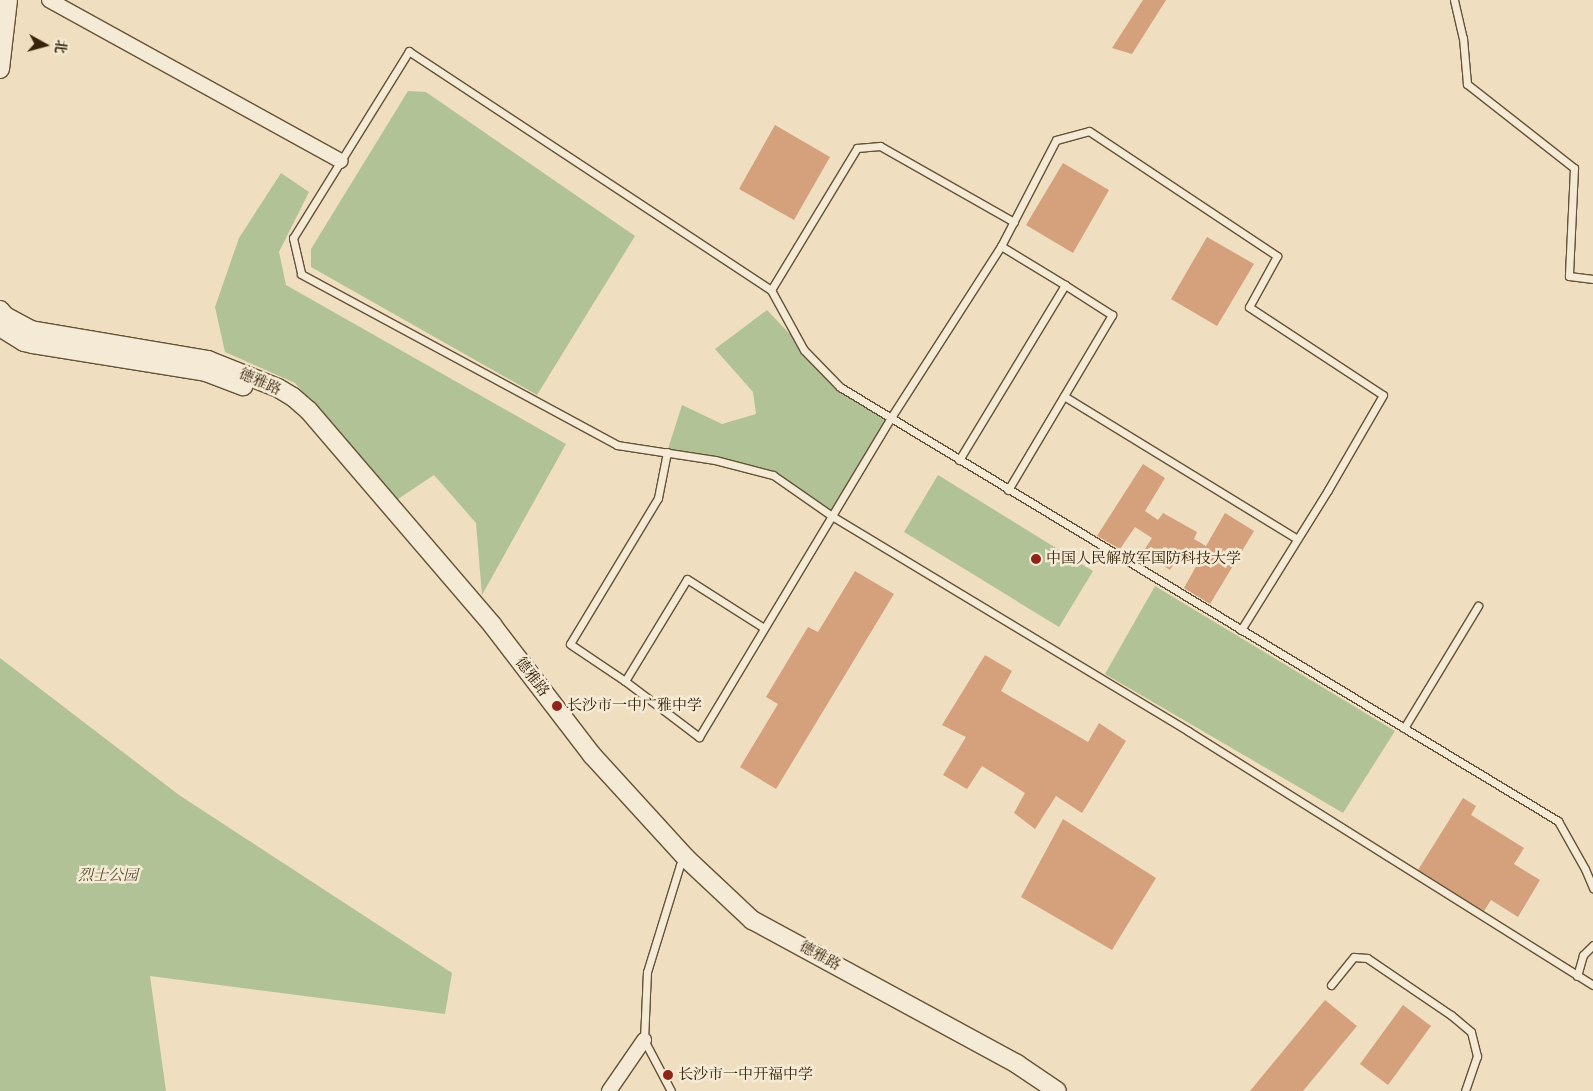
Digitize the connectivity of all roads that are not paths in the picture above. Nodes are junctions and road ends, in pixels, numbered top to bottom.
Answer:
1 (8, 0) edge
2 (49, 0) edge
3 (1454, 0) edge
4 (0, 69) edge
5 (341, 161) junction
6 (1014, 222) junction
7 (1001, 246) junction
8 (1593, 279) edge
9 (1065, 285) junction
10 (771, 290) junction
11 (0, 310) edge
12 (0, 327) edge
13 (1064, 396) junction
14 (890, 419) junction
15 (667, 452) junction
16 (959, 460) junction
17 (1008, 490) junction
18 (832, 516) junction
19 (1297, 539) junction
20 (1478, 606) dead end
21 (764, 628) junction
22 (1240, 630) junction
23 (625, 681) junction
24 (1404, 728) junction
25 (683, 862) junction
26 (1593, 888) edge
27 (1593, 945) edge
28 (1577, 976) junction
29 (1331, 985) dead end
30 (1593, 985) edge
31 (644, 1040) junction
32 (609, 1091) edge
33 (672, 1091) edge
34 (1045, 1091) edge
35 (1057, 1091) edge
36 (1466, 1091) edge

1 - 4 street
2 - 5 street
3 - 8 lane
5 - 10 lane
5 - 15 lane
6 - 7 lane
6 - 10 lane
6 - 19 lane
7 - 9 lane
7 - 14 lane
9 - 13 lane
9 - 16 lane
10 - 14 lane
11 - 25 street, 德雅路
12 - 25 street, 德雅路
13 - 17 lane
13 - 19 lane
14 - 16 lane
14 - 18 lane
15 - 18 lane
15 - 23 lane
16 - 17 lane
17 - 22 lane
18 - 21 lane
18 - 28 lane
19 - 22 lane
20 - 24 lane
21 - 23 lane
21 - 23 lane
22 - 24 lane
24 - 26 lane
25 - 31 lane
25 - 34 street, 德雅路
25 - 35 street, 德雅路
27 - 28 lane
28 - 30 lane
29 - 36 lane
31 - 32 street
31 - 33 lane

